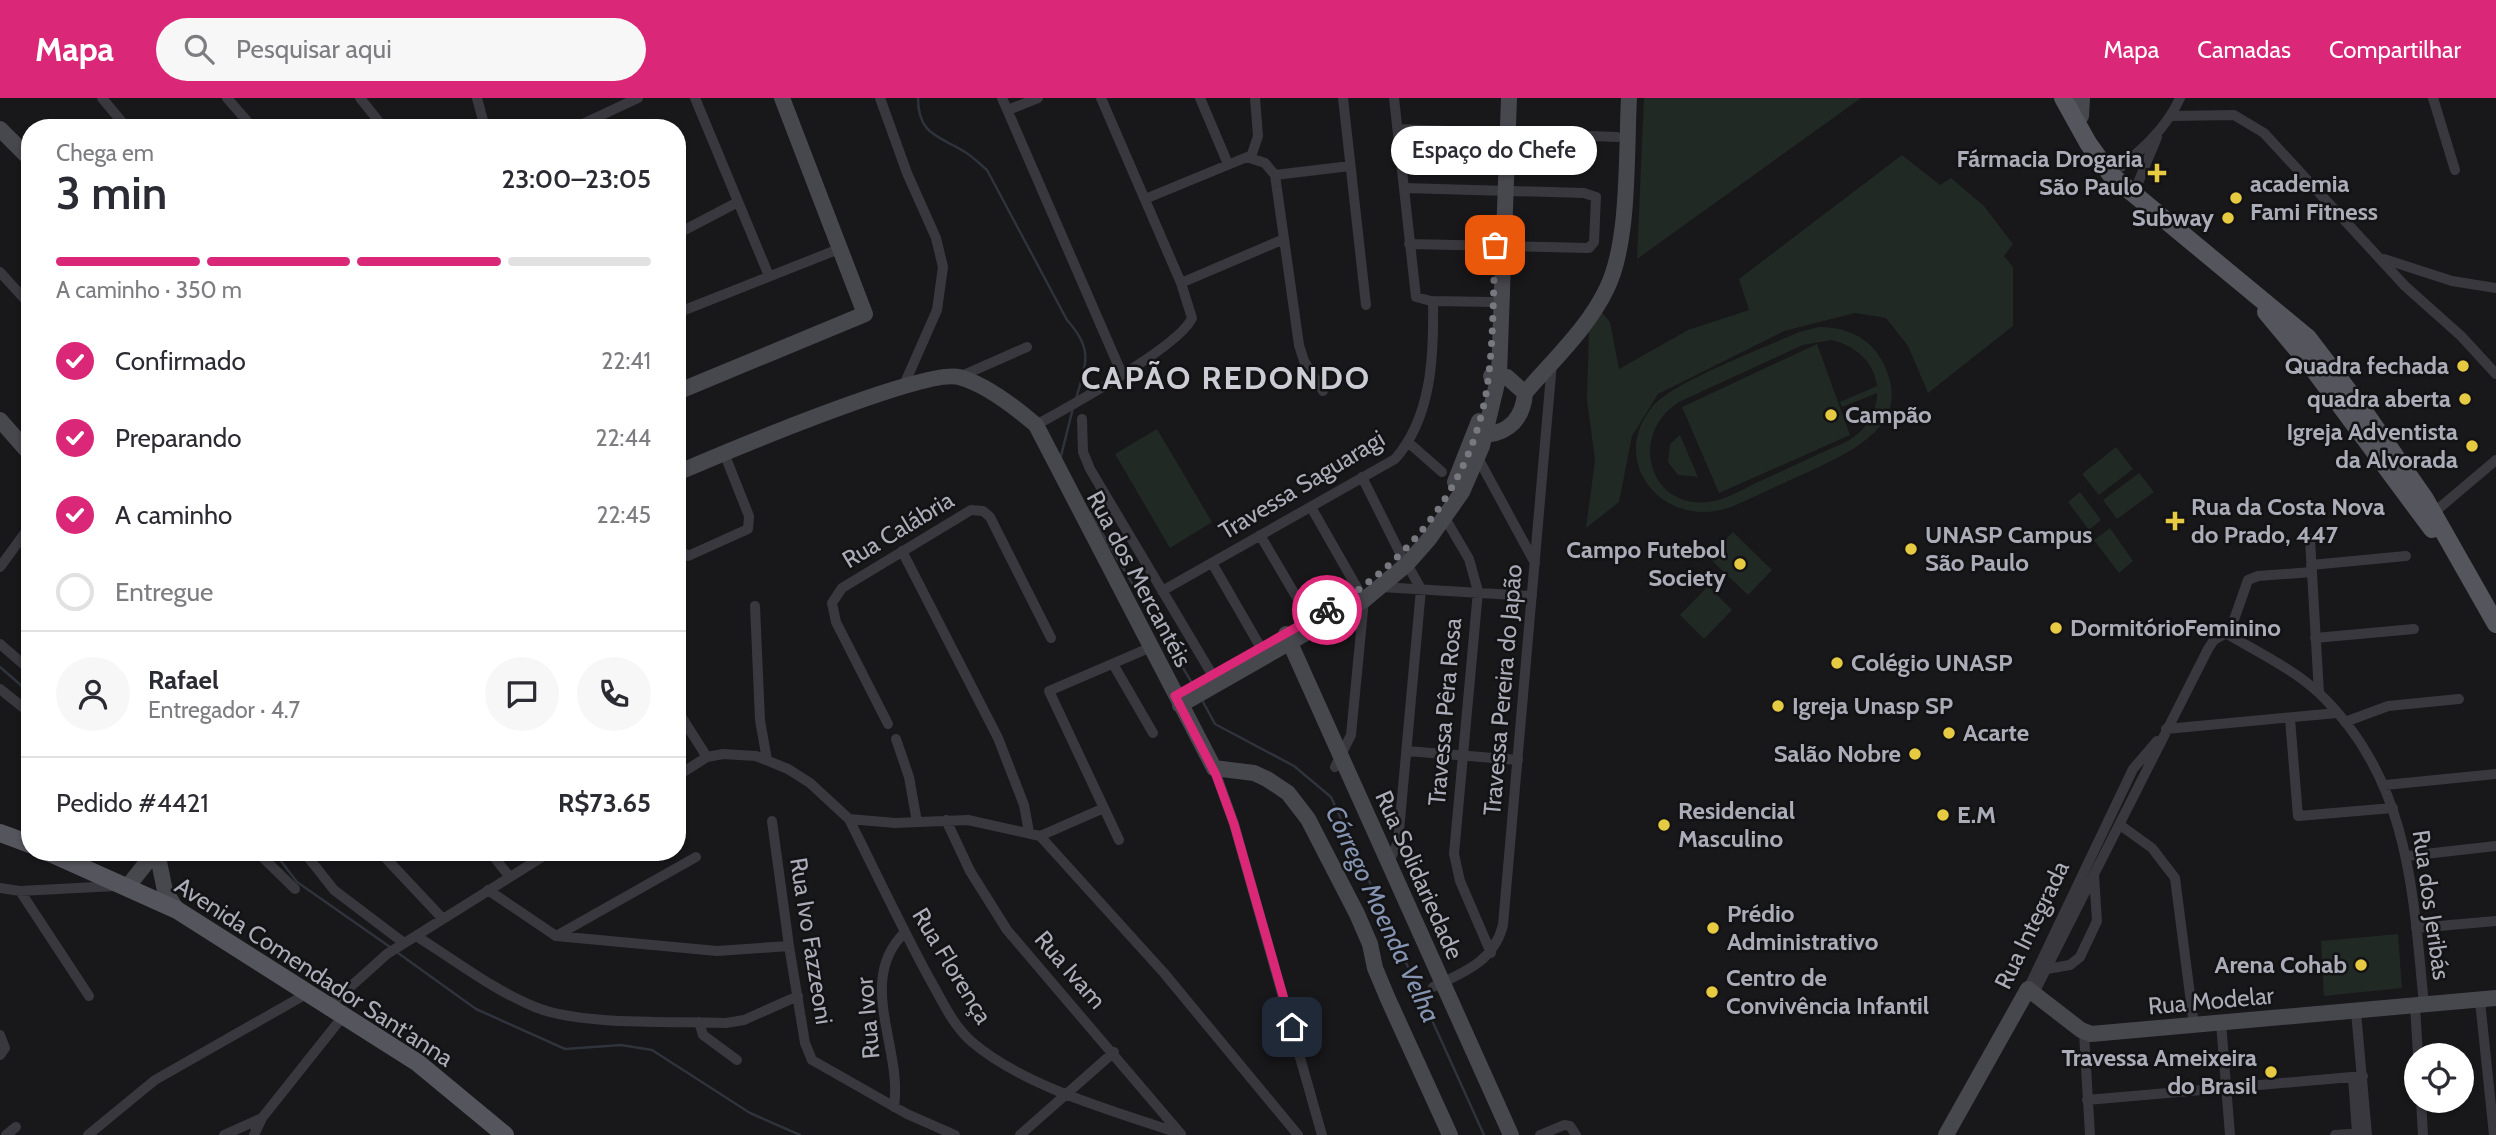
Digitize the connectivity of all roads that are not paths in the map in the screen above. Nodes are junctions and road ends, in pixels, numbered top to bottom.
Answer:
1 (102, 98) edge
2 (227, 98) edge
3 (360, 98) edge
4 (477, 98) edge
5 (609, 98) edge
6 (639, 98) edge
7 (695, 98) edge
8 (782, 98) edge
9 (880, 98) edge
10 (1002, 98) edge
11 (1038, 98) edge
12 (1101, 98) edge
13 (1200, 98) edge
14 (1255, 98) edge
15 (1343, 98) edge
16 (1395, 98) edge
17 (1499, 98) edge
18 (1509, 98) edge
19 (1629, 98) edge
20 (2063, 98) edge
21 (2082, 98) edge
22 (2180, 98) edge
23 (2432, 98) edge
24 (614, 110) junction
25 (1008, 110) junction
26 (2172, 116) junction
27 (120, 119) edge
28 (245, 119) edge
29 (377, 119) edge
30 (483, 119) edge
31 (594, 119) edge
32 (2075, 121) junction
33 (2161, 128) junction
34 (0, 129) edge
35 (1398, 129) junction
36 (1503, 132) junction
37 (1616, 137) dead end
38 (21, 150) edge
39 (1251, 157) junction
40 (1228, 164) junction
41 (1350, 166) junction
42 (2455, 170) dead end
43 (1275, 175) junction
44 (2111, 175) junction
45 (1404, 188) junction
46 (1501, 190) junction
47 (1145, 200) junction
48 (2134, 201) junction
49 (738, 202) junction
50 (686, 229) edge
51 (1284, 239) junction
52 (1409, 244) junction
53 (1500, 245) junction
54 (839, 249) junction
55 (2382, 259) junction
56 (0, 272) edge
57 (769, 276) junction
58 (1181, 283) junction
59 (2496, 288) edge
60 (21, 295) edge
61 (1433, 301) junction
62 (1493, 302) junction
63 (1366, 305) dead end
64 (686, 309) edge
65 (1027, 347) dead end
66 (1552, 360) junction
67 (1122, 374) junction
68 (2496, 374) edge
69 (1494, 376) junction
70 (959, 377) junction
71 (902, 387) junction
72 (686, 388) edge
73 (1323, 391) dead end
74 (1525, 393) junction
75 (1082, 419) dead end
76 (1043, 422) junction
77 (3, 430) edge
78 (1486, 435) junction
79 (1409, 443) junction
80 (21, 446) edge
81 (724, 453) junction
82 (1478, 458) junction
83 (2496, 460) edge
84 (686, 468) edge
85 (1441, 472) dead end
86 (1362, 477) junction
87 (1311, 507) junction
88 (2429, 517) junction
89 (1445, 518) junction
90 (1261, 535) junction
91 (21, 538) edge
92 (2310, 539) dead end
93 (902, 551) junction
94 (686, 555) edge
95 (2406, 556) dead end
96 (1404, 559) junction
97 (1212, 563) junction
98 (1535, 564) junction
99 (0, 567) edge
100 (2311, 568) junction
101 (1381, 587) junction
102 (1421, 589) junction
103 (1162, 591) junction
104 (1478, 592) junction
105 (1361, 596) junction
106 (1532, 596) junction
107 (755, 606) dead end
108 (1310, 620) junction
109 (2496, 624) edge
110 (2414, 629) dead end
111 (2227, 634) junction
112 (1051, 638) dead end
113 (2315, 638) junction
114 (1284, 641) junction
115 (0, 644) edge
116 (1149, 648) junction
117 (1261, 648) junction
118 (21, 662) edge
119 (1113, 664) junction
120 (1213, 679) junction
121 (0, 690) edge
122 (2319, 693) junction
123 (1181, 699) junction
124 (2459, 699) dead end
125 (21, 706) edge
126 (2337, 713) junction
127 (2290, 719) junction
128 (2345, 723) junction
129 (686, 724) edge
130 (888, 724) dead end
131 (1153, 733) dead end
132 (2164, 733) junction
133 (896, 739) dead end
134 (1407, 751) junction
135 (1462, 756) junction
136 (707, 757) junction
137 (766, 760) junction
138 (1518, 760) junction
139 (1338, 762) junction
140 (1214, 768) junction
141 (686, 770) edge
142 (2496, 774) edge
143 (2385, 785) junction
144 (2393, 807) junction
145 (1104, 808) junction
146 (849, 819) junction
147 (946, 820) junction
148 (772, 821) dead end
149 (917, 822) junction
150 (2120, 825) junction
151 (4, 831) edge
152 (1029, 832) junction
153 (1040, 836) junction
154 (21, 840) edge
155 (1119, 840) dead end
156 (2496, 846) edge
157 (2407, 856) junction
158 (696, 857) dead end
159 (68, 861) edge
160 (149, 861) edge
161 (158, 861) edge
162 (266, 861) edge
163 (311, 861) edge
164 (388, 861) edge
165 (497, 861) edge
166 (535, 861) edge
167 (1389, 862) junction
168 (2094, 875) junction
169 (509, 876) junction
170 (128, 886) junction
171 (0, 888) edge
172 (295, 889) dead end
173 (488, 890) junction
174 (20, 891) junction
175 (177, 910) junction
176 (443, 919) junction
177 (2496, 921) edge
178 (2416, 929) junction
179 (905, 932) junction
180 (416, 936) junction
181 (556, 936) junction
182 (403, 943) junction
183 (789, 947) junction
184 (1491, 953) junction
185 (2046, 969) junction
186 (1438, 985) junction
187 (2031, 991) junction
188 (308, 993) junction
189 (89, 996) dead end
190 (797, 996) junction
191 (2488, 999) edge
192 (2419, 1005) junction
193 (336, 1010) junction
194 (2356, 1012) junction
195 (699, 1022) junction
196 (2221, 1023) junction
197 (2194, 1026) junction
198 (2084, 1033) junction
199 (0, 1035) edge
200 (2418, 1043) edge
201 (1114, 1052) junction
202 (0, 1055) edge
203 (737, 1060) dead end
204 (2358, 1077) junction
205 (2226, 1090) junction
206 (1067, 1094) junction
207 (2087, 1100) junction
208 (894, 1107) junction
209 (2422, 1113) edge
210 (262, 1118) junction
211 (16, 1127) dead end
212 (2363, 1134) edge
213 (6, 1135) edge
214 (88, 1135) edge
215 (224, 1135) edge
216 (254, 1135) edge
217 (505, 1135) edge
218 (956, 1135) edge
219 (1020, 1135) edge
220 (1181, 1135) edge
221 (1298, 1135) edge
222 (1322, 1135) edge
223 (1450, 1135) edge
224 (1500, 1135) edge
225 (1511, 1135) edge
226 (1540, 1135) edge
227 (1576, 1135) edge
228 (1946, 1135) edge
229 (1957, 1135) edge
230 (2090, 1135) edge
231 (2230, 1135) edge
232 (2335, 1135) edge
233 (2423, 1135) edge
234 (2494, 1135) edge

1 - 27 street
2 - 28 street
3 - 29 street
4 - 30 street
5 - 24 street
6 - 24 street
7 - 49 street
8 - 54 street
9 - 71 street
10 - 25 street
11 - 25 street
12 - 47 street
13 - 40 street
14 - 39 street
15 - 41 street
16 - 35 street
17 - 36 street
18 - 36 street
19 - 66 street
20 - 32 main road
21 - 32 street
22 - 26 street
23 - 42 street
24 - 31 street
25 - 67 street
26 - 33 street
26 - 55 street
32 - 44 main road
33 - 44 street
33 - 48 street
34 - 38 street
35 - 36 street
35 - 45 street
36 - 37 street
36 - 46 street
39 - 40 street
39 - 43 street
40 - 47 street
41 - 43 street
41 - 63 street
43 - 51 street
44 - 48 main road
45 - 46 street
45 - 52 street
46 - 53 street
46 - 53 street
47 - 58 street
48 - 88 main road
49 - 50 street
49 - 57 street
51 - 58 street
51 - 73 street
52 - 53 street
52 - 61 street
53 - 62 street
53 - 69 street
54 - 57 street
54 - 72 street
55 - 59 street
55 - 68 street
56 - 60 street
57 - 64 street
58 - 67 street
61 - 62 street
61 - 79 street, Travessa Saguaragi
62 - 69 street
65 - 70 street
66 - 74 street
66 - 98 street, Travessa Pereira do Japão
67 - 76 street
69 - 74 street
69 - 78 street
69 - 96 street
70 - 71 street
70 - 76 street, Rua dos Mercantéis
71 - 81 street
74 - 78 street
75 - 103 street
76 - 116 street, Rua dos Mercantéis
77 - 80 street
78 - 82 street
79 - 85 street
79 - 86 street, Travessa Saguaragi
81 - 84 street
81 - 94 street
82 - 89 street
82 - 98 street
83 - 88 street
86 - 87 street, Travessa Saguaragi
86 - 96 street
87 - 90 street, Travessa Saguaragi
87 - 105 street
88 - 109 main road
89 - 96 street
89 - 104 street, Travessa Pêra Rosa
90 - 97 street, Travessa Saguaragi
90 - 108 street
91 - 99 street
92 - 100 street
93 - 112 street, Rua Calábria
93 - 130 street, Rua Calábria
93 - 152 street
95 - 100 street
96 - 101 street
96 - 102 street
96 - 105 street
97 - 103 street, Travessa Saguaragi
97 - 117 street
98 - 106 street, Travessa Pereira do Japão
100 - 111 street, Rua Integrada
100 - 113 street
101 - 102 street
101 - 105 street
102 - 104 street
102 - 134 street
103 - 120 street
104 - 106 street
104 - 135 street, Travessa Pêra Rosa
105 - 108 street
105 - 114 street
105 - 139 street
106 - 138 street, Travessa Pereira do Japão
107 - 137 street
108 - 114 street
110 - 113 street
111 - 122 street, Rua dos Jeribás
111 - 132 street, Rua Integrada
113 - 122 street
114 - 117 street
114 - 120 street
114 - 139 street, Rua Solidariedade
115 - 118 street
116 - 119 street
116 - 123 street, Rua dos Mercantéis
117 - 120 street
119 - 131 street
119 - 145 street
120 - 123 street
121 - 125 street
122 - 126 street, Rua dos Jeribás
123 - 140 street, Rua dos Mercantéis
124 - 128 street
126 - 127 street
126 - 128 street, Rua dos Jeribás
127 - 132 street
127 - 144 street
128 - 143 street, Rua dos Jeribás
129 - 136 street
132 - 150 street, Rua Integrada
132 - 187 street, Rua Integrada
133 - 149 street
134 - 135 street
134 - 167 street
135 - 138 street
135 - 184 street, Travessa Pêra Rosa
136 - 137 street
136 - 141 street
137 - 146 street
138 - 184 street, Travessa Pereira do Japão
139 - 167 street, Rua Solidariedade
139 - 186 street, Rua Solidariedade
140 - 222 street, Rua dos Mercantéis
140 - 223 street
142 - 143 street
143 - 144 street, Rua dos Jeribás
144 - 157 street, Rua dos Jeribás
145 - 153 street
145 - 155 street
146 - 149 street
146 - 179 street, Rua Florença
147 - 149 street
147 - 152 street
147 - 201 street, Rua Ivam
148 - 183 street, Rua Ivo Fazzeoni
150 - 168 street, Rua Integrada
150 - 197 street
151 - 154 main road
152 - 153 street
153 - 221 street
156 - 157 street
157 - 178 street, Rua dos Jeribás
158 - 181 street
159 - 170 main road, Avenida Comendador Sant'anna
160 - 170 street
161 - 175 street
162 - 172 street
163 - 182 street
164 - 176 street
165 - 169 street
166 - 169 street
167 - 186 street, Rua Solidariedade
168 - 185 street, Rua Integrada
168 - 185 street
169 - 173 street
170 - 174 street
170 - 175 main road, Avenida Comendador Sant'anna
171 - 174 street
173 - 176 street
173 - 181 street
174 - 189 street
175 - 188 main road, Avenida Comendador Sant'anna
176 - 180 street
177 - 178 street
178 - 192 street, Rua dos Jeribás
179 - 206 street, Rua Florença
179 - 208 street, Rua Ivor
180 - 182 street
180 - 195 street
181 - 183 street
182 - 193 street
183 - 190 street, Rua Ivo Fazzeoni
184 - 186 street
185 - 187 street, Rua Integrada
186 - 224 street, Rua Solidariedade
186 - 225 street, Rua Solidariedade
187 - 198 street
187 - 228 street, Rua Integrada
187 - 229 street, Rua Integrada
188 - 193 main road, Avenida Comendador Sant'anna
188 - 214 street
190 - 195 street
190 - 208 street, Rua Ivo Fazzeoni
191 - 192 street, Rua Modelar
191 - 234 street
192 - 194 street, Rua Modelar
192 - 200 street, Rua dos Jeribás
193 - 210 street
193 - 217 main road, Avenida Comendador Sant'anna
194 - 196 street, Rua Modelar
194 - 204 street
195 - 203 street
196 - 197 street, Rua Modelar
196 - 205 street
197 - 198 street, Rua Modelar
198 - 207 street
199 - 202 street
201 - 206 street
201 - 220 street, Rua Ivam
204 - 205 street
204 - 212 street
205 - 207 street
205 - 231 street
206 - 219 street
206 - 220 street, Rua Florença
207 - 230 street
208 - 218 street
209 - 233 street
210 - 215 street
210 - 216 street
211 - 213 street
212 - 232 street
226 - 227 street

